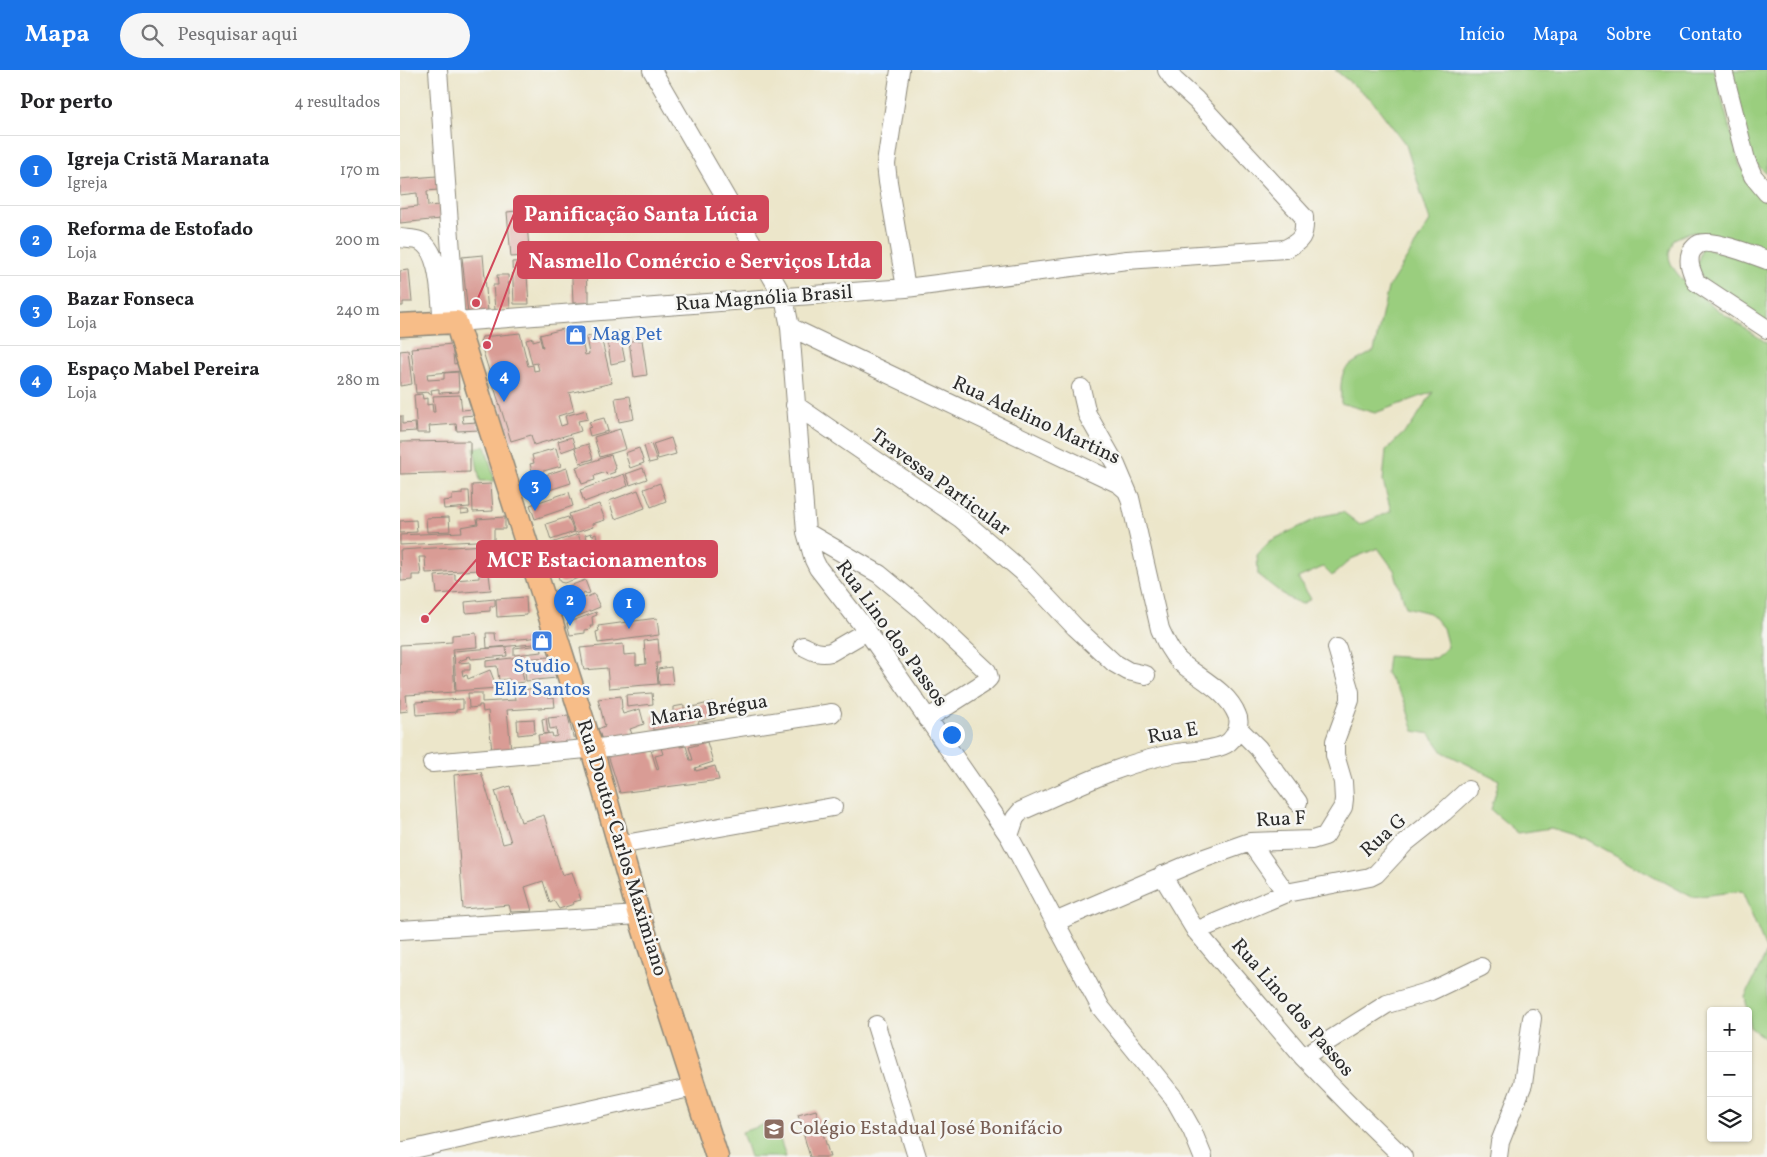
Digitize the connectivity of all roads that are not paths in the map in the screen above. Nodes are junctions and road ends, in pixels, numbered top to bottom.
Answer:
1 (438, 70) edge
2 (652, 70) edge
3 (900, 70) edge
4 (1167, 70) edge
5 (1723, 70) edge
6 (1767, 193) edge
7 (400, 238) edge
8 (1767, 260) edge
9 (906, 288) junction
10 (784, 298) junction
11 (449, 322) junction
12 (400, 325) edge
13 (790, 327) junction
14 (1767, 329) edge
15 (1081, 388) dead end
16 (795, 405) junction
17 (1126, 490) junction
18 (806, 532) junction
19 (867, 632) junction
20 (803, 646) dead end
21 (1337, 648) dead end
22 (1146, 674) dead end
23 (832, 714) dead end
24 (927, 719) junction
25 (1238, 728) junction
26 (592, 749) junction
27 (432, 763) dead end
28 (1468, 790) dead end
29 (1298, 802) dead end
30 (833, 807) dead end
31 (989, 808) junction
32 (1021, 812) junction
33 (1009, 836) junction
34 (1250, 842) junction
35 (619, 845) junction
36 (1162, 875) junction
37 (1286, 893) junction
38 (639, 915) junction
39 (1055, 922) junction
40 (400, 930) edge
41 (1196, 931) junction
42 (1481, 967) dead end
43 (1532, 1018) dead end
44 (876, 1025) dead end
45 (1303, 1057) junction
46 (694, 1087) junction
47 (400, 1152) edge
48 (717, 1157) edge
49 (917, 1157) edge
50 (1203, 1157) edge
51 (1403, 1157) edge
52 (1498, 1157) edge

1 - 11 street, Rua Doutor Carlos Maximiano
2 - 10 street, Rua Lino dos Passos
3 - 9 street
4 - 9 street, Rua Magnólia Brasil
5 - 6 street
7 - 11 street
8 - 14 street
9 - 10 street, Rua Magnólia Brasil
10 - 11 street, Rua Magnólia Brasil
10 - 13 street, Rua Lino dos Passos
11 - 12 main road, Rua Magnólia Brasil
11 - 26 main road, Rua Doutor Carlos Maximiano
13 - 16 street, Rua Lino dos Passos
13 - 17 street, Rua Adelino Martins
15 - 17 street
16 - 18 street, Rua Lino dos Passos
16 - 22 street, Travessa Particular
17 - 25 street, Rua Adelino Martins
18 - 19 street, Rua Lino dos Passos
18 - 24 street
19 - 20 street
19 - 24 street, Rua Lino dos Passos
21 - 34 street, Rua F
23 - 26 street, Maria Brégua
24 - 31 street, Rua Lino dos Passos
25 - 29 street
25 - 32 street, Rua E
26 - 27 street, Maria Brégua
26 - 35 main road, Rua Doutor Carlos Maximiano
28 - 37 street, Rua G
30 - 35 street
31 - 32 street
31 - 33 street, Rua Lino dos Passos
32 - 33 street
33 - 39 street, Rua Lino dos Passos
34 - 36 street, Rua F
34 - 37 street
35 - 38 main road, Rua Doutor Carlos Maximiano
36 - 39 street, Rua F
36 - 41 street, Rua Lino dos Passos
37 - 41 street, Rua G
38 - 40 street
38 - 46 main road, Rua Doutor Carlos Maximiano
39 - 50 street, Rua Lino dos Passos
41 - 45 street, Rua Lino dos Passos
42 - 45 street
43 - 52 street
44 - 49 street
45 - 51 street, Rua Lino dos Passos
46 - 47 street
46 - 48 main road, Rua Doutor Carlos Maximiano

